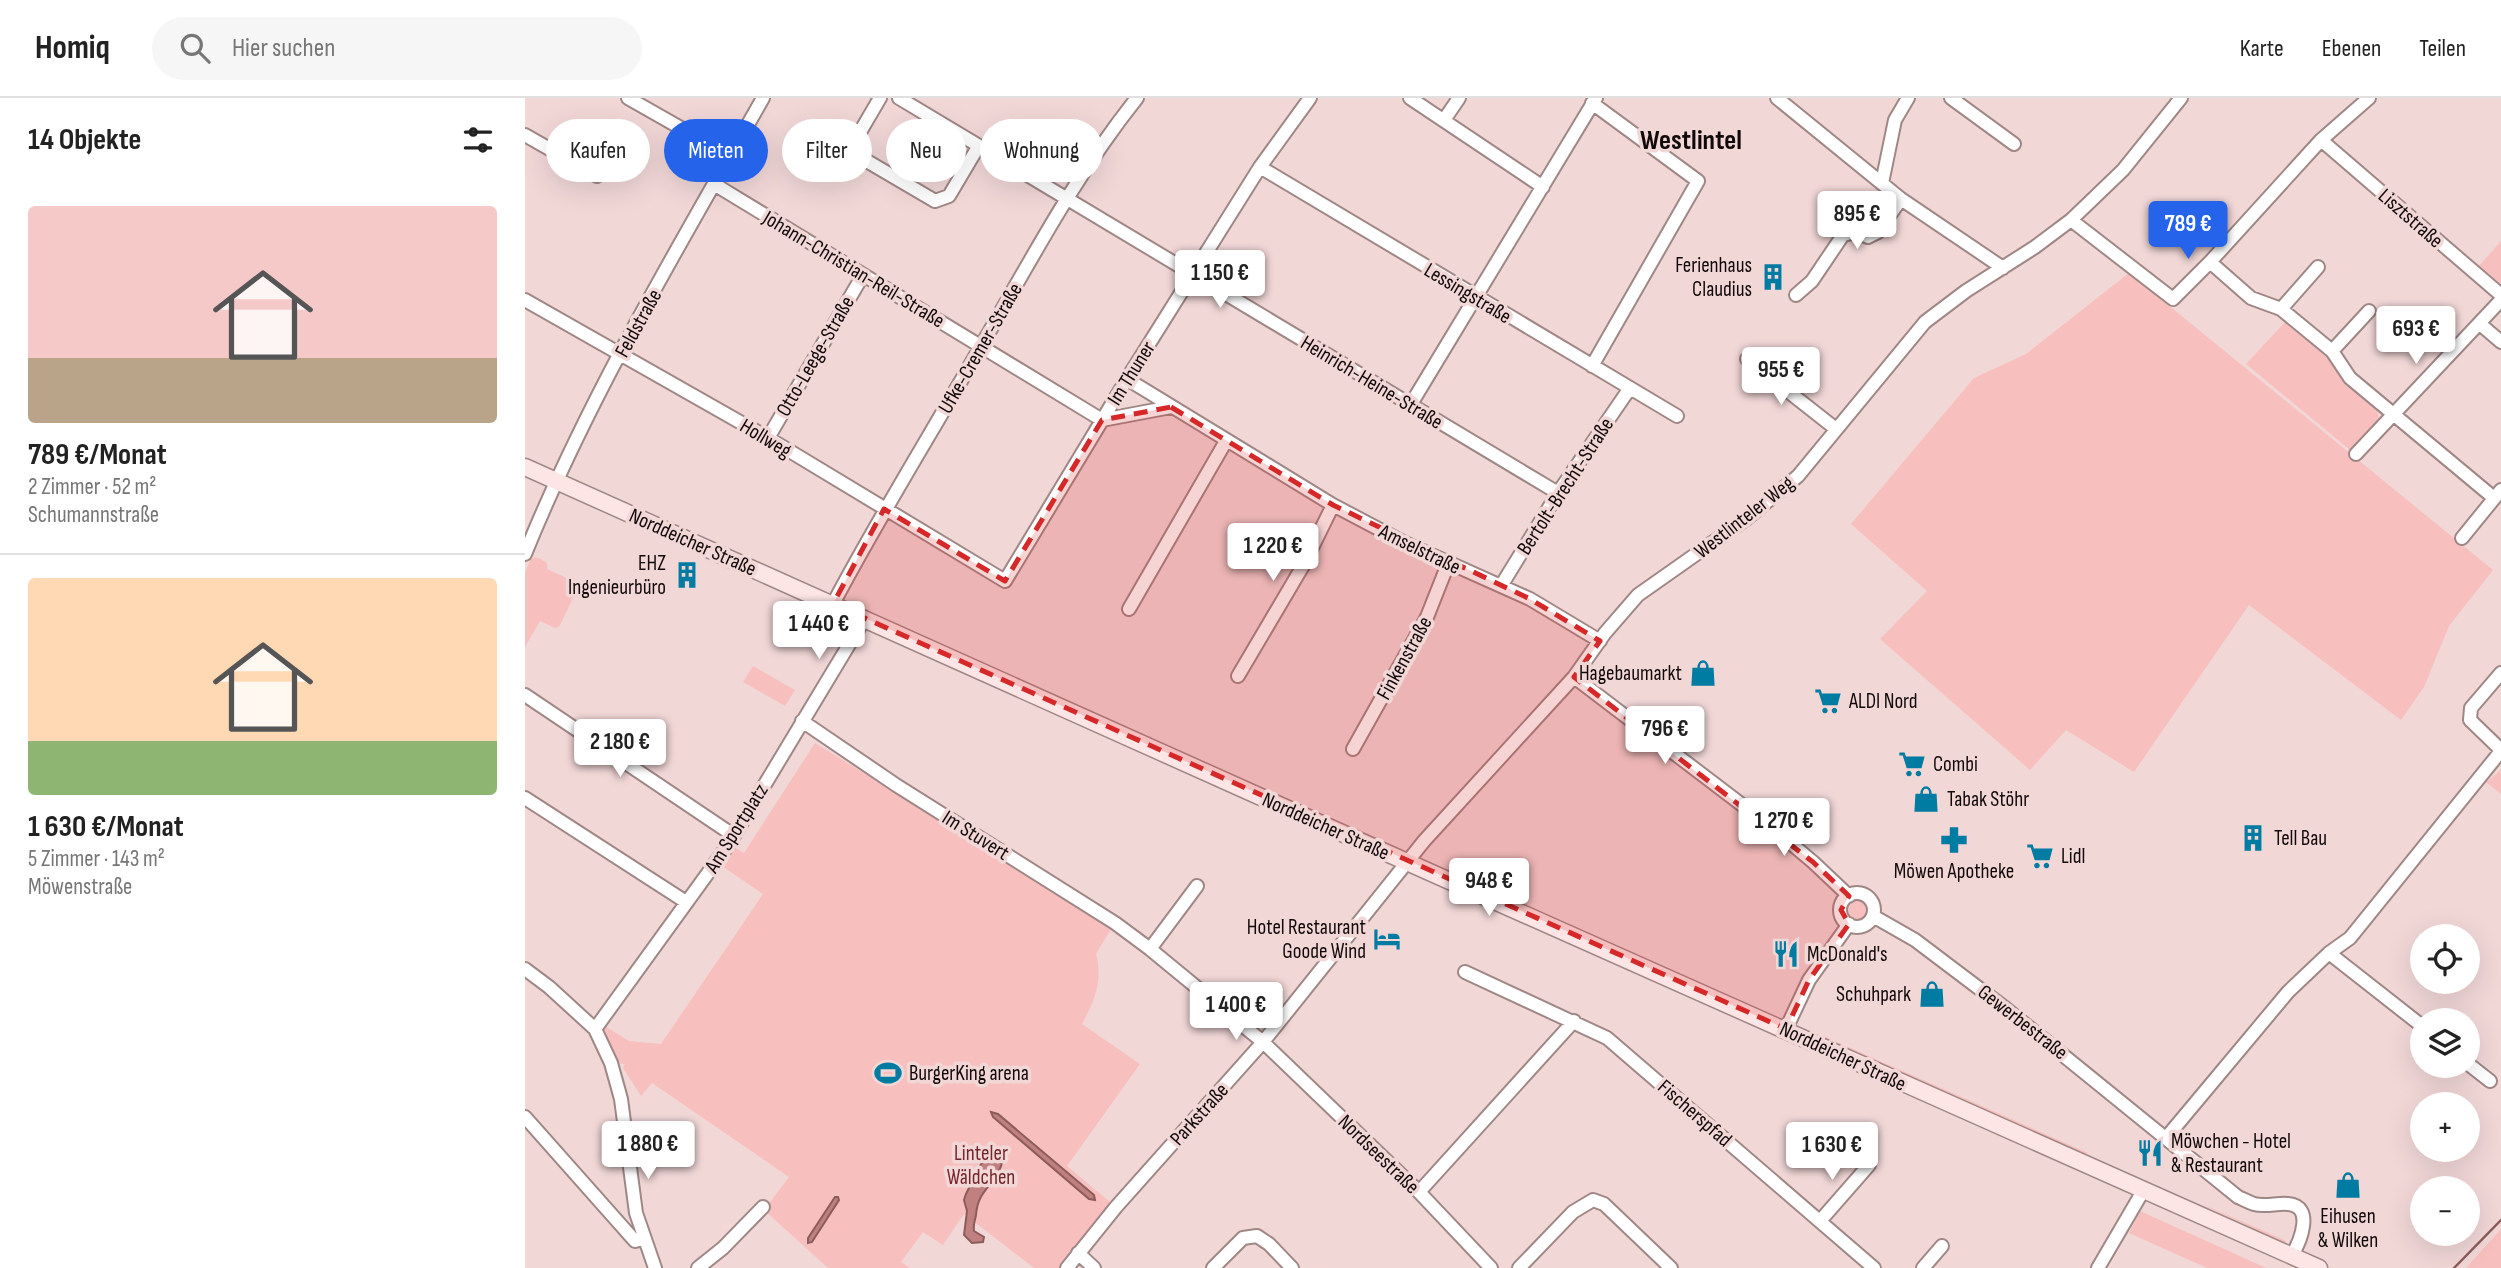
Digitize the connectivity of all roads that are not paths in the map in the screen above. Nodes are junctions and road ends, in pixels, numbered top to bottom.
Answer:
1 (628, 98) edge
2 (763, 98) edge
3 (880, 98) edge
4 (899, 98) edge
5 (1137, 98) edge
6 (1310, 98) edge
7 (1410, 98) edge
8 (1459, 98) edge
9 (1777, 98) edge
10 (1908, 98) edge
11 (1951, 98) edge
12 (2181, 98) edge
13 (2369, 98) edge
14 (1594, 101) edge
15 (665, 119) edge
16 (751, 119) edge
17 (1444, 120) junction
18 (525, 135) edge
19 (2321, 140) junction
20 (2014, 144) dead end
21 (978, 146) junction
22 (546, 147) edge
23 (1260, 167) junction
24 (1882, 183) junction
25 (714, 184) joint
26 (1543, 187) junction
27 (1067, 198) junction
28 (1901, 199) junction
29 (2071, 220) junction
30 (2210, 262) junction
31 (2318, 267) dead end
32 (2003, 268) junction
33 (1193, 274) junction
34 (863, 275) junction
35 (1796, 295) dead end
36 (1475, 297) junction
37 (2501, 298) edge
38 (525, 300) edge
39 (2281, 309) junction
40 (2369, 311) dead end
41 (2480, 324) junction
42 (2501, 342) edge
43 (982, 346) junction
44 (2332, 351) junction
45 (621, 354) junction
46 (1747, 359) dead end
47 (1592, 366) junction
48 (1127, 379) junction
49 (1630, 388) junction
50 (1411, 404) junction
51 (1171, 407) junction
52 (2393, 415) junction
53 (1677, 416) dead end
54 (1102, 420) junction
55 (1836, 429) junction
56 (768, 438) junction
57 (1226, 441) junction
58 (2356, 454) dead end
59 (525, 467) edge
60 (556, 480) junction
61 (1557, 493) junction
62 (2498, 494) edge
63 (1333, 505) junction
64 (884, 509) junction
65 (2462, 538) dead end
66 (525, 554) edge
67 (1448, 564) junction
68 (1005, 581) joint
69 (1501, 586) junction
70 (833, 604) junction
71 (1129, 609) dead end
72 (865, 618) junction
73 (1600, 641) junction
74 (2501, 673) edge
75 (1238, 676) dead end
76 (1574, 677) junction
77 (525, 695) edge
78 (802, 721) junction
79 (1353, 749) dead end
80 (2501, 750) edge
81 (525, 798) edge
82 (733, 835) junction
83 (1407, 861) junction
84 (1198, 886) dead end
85 (1849, 896) junction
86 (686, 902) junction
87 (1873, 916) junction
88 (1849, 924) junction
89 (1150, 949) junction
90 (2329, 953) junction
91 (525, 969) edge
92 (1465, 972) dead end
93 (2410, 1017) edge
94 (1574, 1021) junction
95 (595, 1029) junction
96 (1786, 1029) junction
97 (1263, 1042) junction
98 (2480, 1073) edge
99 (2490, 1081) dead end
100 (525, 1117) edge
101 (2166, 1138) junction
102 (1869, 1165) dead end
103 (2143, 1191) junction
104 (1419, 1192) junction
105 (763, 1207) dead end
106 (1819, 1221) junction
107 (643, 1239) junction
108 (1942, 1246) dead end
109 (1078, 1252) junction
110 (2292, 1255) junction
111 (656, 1268) edge
112 (698, 1268) edge
113 (1067, 1268) edge
114 (1094, 1268) edge
115 (1213, 1268) edge
116 (1292, 1268) edge
117 (1492, 1268) edge
118 (1519, 1268) edge
119 (1671, 1268) edge
120 (1874, 1268) edge
121 (1923, 1268) edge
122 (2098, 1268) edge
123 (2319, 1268) edge

1 - 15 street
2 - 16 street, Feldstraße
3 - 21 street
4 - 21 street, Heinrich-Heine-Straße
5 - 27 street, Ufke-Cremer-Straße
6 - 23 street, Im Thuner
7 - 17 street
8 - 17 street
9 - 24 street
10 - 24 street
11 - 20 street
12 - 29 street, Westlinteler Weg
13 - 19 street
14 - 26 street
14 - 47 street
17 - 26 street
18 - 22 street
19 - 30 street
19 - 37 street, Lisztstraße
21 - 27 street, Heinrich-Heine-Straße
23 - 33 street, Im Thuner
23 - 36 street, Lessingstraße
24 - 28 street
25 - 34 street, Johann-Christian-Reil-Straße
25 - 45 street, Feldstraße
26 - 36 street
27 - 33 street, Heinrich-Heine-Straße
27 - 43 street, Ufke-Cremer-Straße
28 - 32 street
28 - 35 street
29 - 30 street
29 - 32 street, Westlinteler Weg
30 - 39 street
31 - 39 street
32 - 55 street, Westlinteler Weg
33 - 48 street, Im Thuner
33 - 50 street, Heinrich-Heine-Straße
34 - 43 street, Johann-Christian-Reil-Straße
34 - 56 street, Otto-Leege-Straße
36 - 47 street, Lessingstraße
36 - 50 street
37 - 41 street
38 - 45 street, Hollweg
39 - 44 street
40 - 44 street
41 - 42 street
41 - 52 street
43 - 54 street, Johann-Christian-Reil-Straße
43 - 64 street, Ufke-Cremer-Straße
44 - 52 street
45 - 56 street, Hollweg
45 - 60 street, Feldstraße
46 - 55 street
47 - 49 street, Lessingstraße
48 - 51 street, Amselstraße
48 - 54 street, Im Thuner
49 - 53 street, Lessingstraße
49 - 61 street, Bertolt-Brecht-Straße
50 - 61 street, Heinrich-Heine-Straße
51 - 54 street
51 - 57 street, Amselstraße
52 - 58 street
52 - 62 street
54 - 68 street, Im Thuner
55 - 73 street, Westlinteler Weg
56 - 64 street, Hollweg
57 - 63 street, Amselstraße
57 - 71 street
59 - 60 main road, Norddeicher Straße
60 - 66 street, Feldstraße
60 - 70 main road, Norddeicher Straße
61 - 69 street, Bertolt-Brecht-Straße
62 - 65 street
63 - 67 street, Amselstraße
63 - 75 street
64 - 68 street, Hollweg
64 - 70 street, Ufke-Cremer-Straße
67 - 69 street, Amselstraße
67 - 79 street, Finkenstraße
69 - 73 street, Amselstraße
70 - 72 main road, Norddeicher Straße
72 - 78 street, Am Sportplatz
72 - 83 main road, Norddeicher Straße
73 - 76 street, Westlinteler Weg
74 - 80 street
76 - 83 street, Westlinteler Weg
76 - 85 street, Gewerbestraße
77 - 82 street
78 - 82 street, Am Sportplatz
78 - 89 street, Im Stuvert
80 - 90 street
81 - 86 street
82 - 86 street, Am Sportplatz
83 - 96 main road, Norddeicher Straße
83 - 97 street, Parkstraße
84 - 89 street
85 - 87 street, Gewerbestraße
85 - 88 street
86 - 95 street, Am Sportplatz
87 - 88 street
87 - 101 street, Gewerbestraße
88 - 96 street
89 - 97 street, Im Stuvert
90 - 93 street
90 - 101 street
91 - 95 street
92 - 94 street, Fischerspfad
94 - 104 street
94 - 106 street, Fischerspfad
95 - 107 street
96 - 103 main road, Norddeicher Straße
97 - 104 street, Nordseestraße
97 - 109 street, Parkstraße
98 - 99 street
100 - 107 street
101 - 110 street, Gewerbestraße
102 - 106 street
103 - 110 main road, Norddeicher Straße
103 - 122 street
104 - 117 street, Nordseestraße
105 - 112 street
106 - 120 street, Fischerspfad
107 - 111 street
108 - 121 street
109 - 113 street, Parkstraße
109 - 114 street
110 - 123 main road, Norddeicher Straße
115 - 116 street
118 - 119 street

